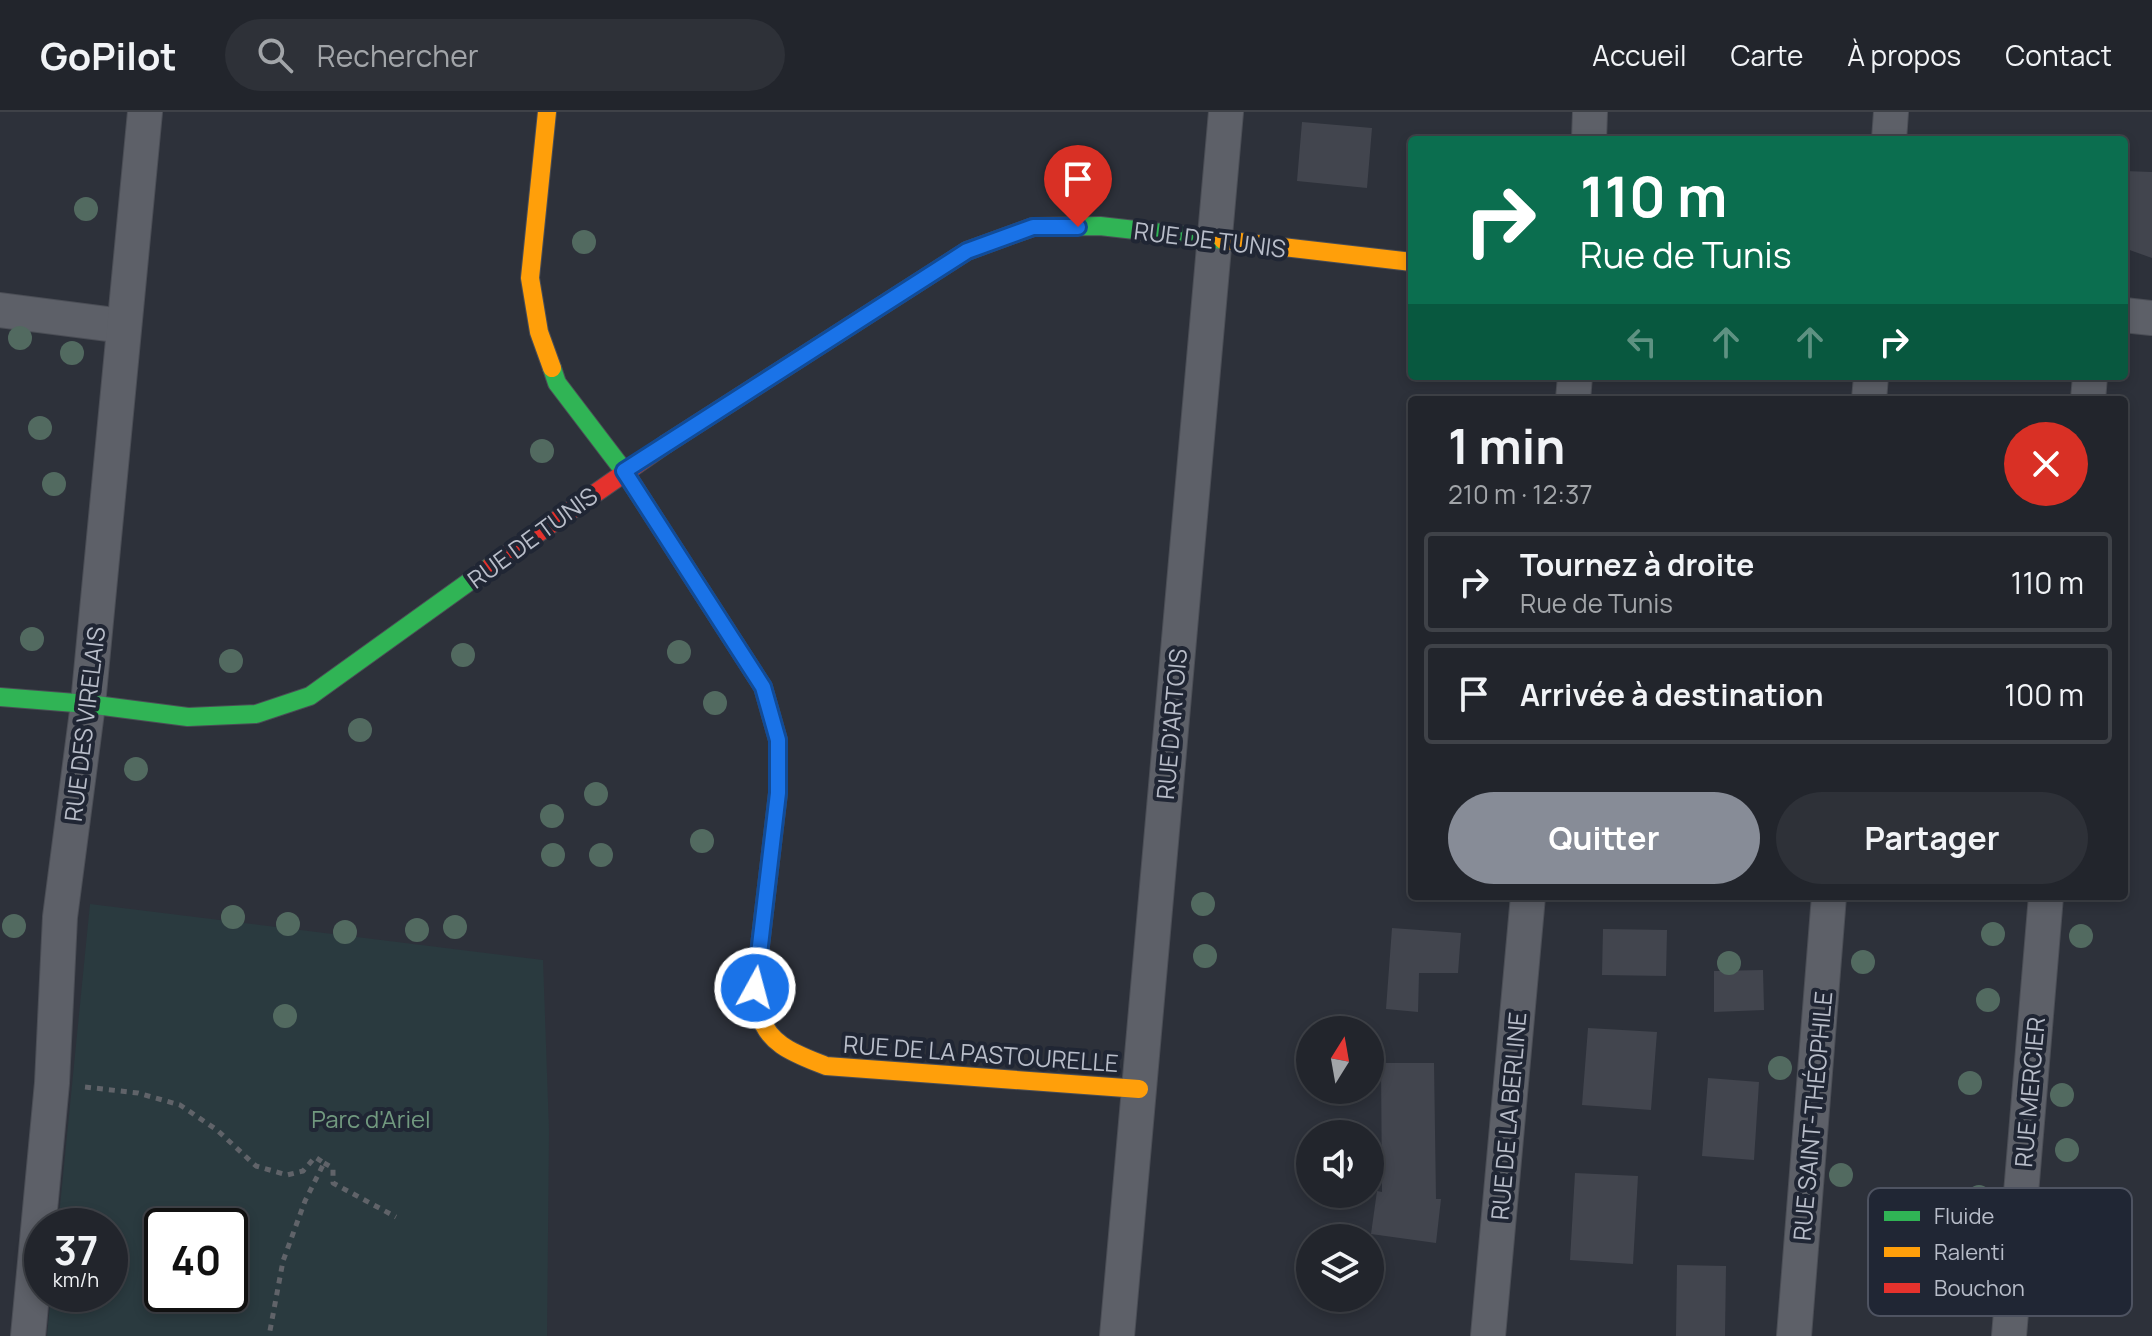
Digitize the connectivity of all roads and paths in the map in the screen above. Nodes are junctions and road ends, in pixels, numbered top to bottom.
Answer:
1 (145, 112) edge
2 (547, 112) edge
3 (1226, 112) edge
4 (1590, 112) edge
5 (1891, 112) edge
6 (1589, 136) edge
7 (1889, 136) edge
8 (1214, 241) junction
9 (1408, 262) edge
10 (0, 310) edge
11 (2128, 315) edge
12 (2152, 318) edge
13 (123, 326) junction
14 (624, 471) junction
15 (0, 697) edge
16 (88, 704) junction
17 (1528, 900) edge
18 (1829, 900) edge
19 (2046, 900) edge
20 (52, 1083) junction
21 (1139, 1089) junction
22 (324, 1163) junction
23 (2021, 1188) edge
24 (396, 1217) dead end
25 (2011, 1316) edge
26 (28, 1336) edge
27 (269, 1336) edge
28 (1117, 1336) edge
29 (1488, 1336) edge
30 (1794, 1336) edge
31 (2009, 1336) edge

1 - 13 street, RUE DES VIRELAIS
2 - 14 street, RUE DE LA PASTOURELLE
3 - 8 street, RUE D'ARTOIS
4 - 6 street
5 - 7 street
8 - 9 street, RUE DE TUNIS
8 - 14 street, RUE DE TUNIS
8 - 21 street, RUE D'ARTOIS
10 - 13 street
11 - 12 street
13 - 16 street, RUE DES VIRELAIS
14 - 16 street, RUE DE TUNIS
14 - 21 street, RUE DE LA PASTOURELLE
15 - 16 street, RUE DE TUNIS
16 - 20 street, RUE DES VIRELAIS
17 - 29 street, RUE DE LA BERLINE
18 - 30 street, RUE SAINT-THÉOPHILE
19 - 23 street, RUE MERCIER
20 - 22 path
20 - 26 street, RUE DES VIRELAIS
21 - 28 street, RUE D'ARTOIS
22 - 24 path
22 - 27 path
25 - 31 street, RUE MERCIER

